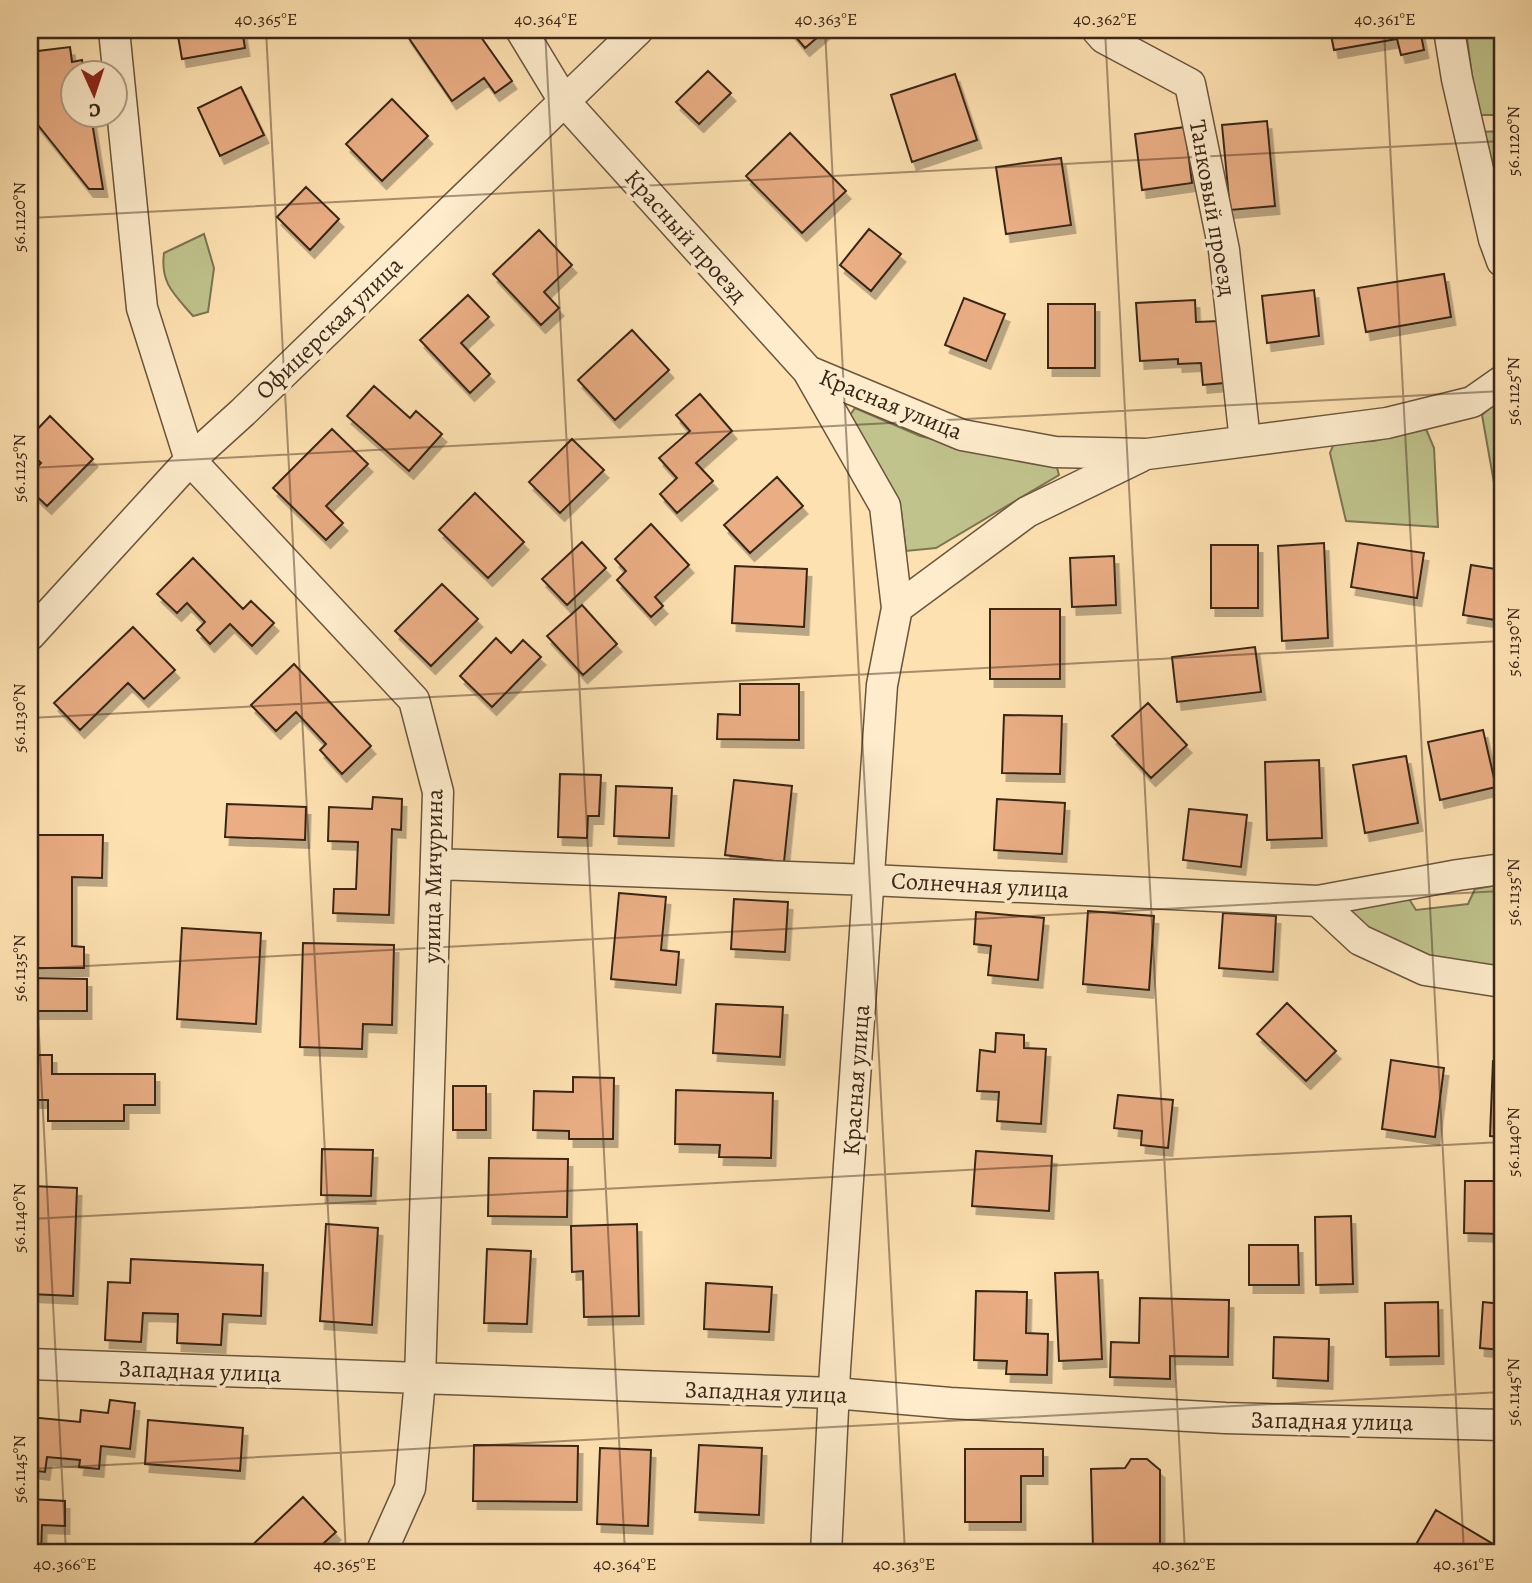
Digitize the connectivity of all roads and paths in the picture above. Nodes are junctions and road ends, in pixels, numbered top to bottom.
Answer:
1 (114, 30) edge
2 (521, 30) edge
3 (638, 30) edge
4 (1097, 30) edge
5 (1449, 30) edge
6 (564, 101) junction
7 (1502, 261) edge
8 (808, 371) junction
9 (1502, 381) edge
10 (1245, 441) junction
11 (1147, 454) junction
12 (190, 460) junction
13 (897, 608) junction
14 (30, 635) edge
15 (436, 864) junction
16 (1502, 869) edge
17 (870, 880) junction
18 (1318, 901) junction
19 (1502, 982) edge
20 (30, 1364) edge
21 (420, 1380) junction
22 (834, 1394) junction
23 (1502, 1425) edge
24 (381, 1553) edge
25 (826, 1553) edge

1 - 12 street, улица Мичурина
2 - 6 street, Красный проезд
3 - 6 street, Офицерская улица
4 - 10 street, Танковый проезд
5 - 7 street
6 - 8 street, Красный проезд
6 - 12 street, Офицерская улица
8 - 11 street, Красная улица
8 - 13 street, Красная улица
9 - 10 street, Красная улица
10 - 11 street, Красная улица
11 - 13 street, Красная улица
12 - 14 street, Офицерская улица
12 - 15 street, улица Мичурина
13 - 17 street, Красная улица
15 - 17 street, Солнечная улица
15 - 21 street, улица Мичурина
16 - 18 street, Солнечная улица
17 - 18 street, Солнечная улица
17 - 22 street, Красная улица
18 - 19 street
20 - 21 street, Западная улица
21 - 22 street, Западная улица
21 - 24 street, улица Мичурина
22 - 23 street, Западная улица
22 - 25 street, Красная улица

